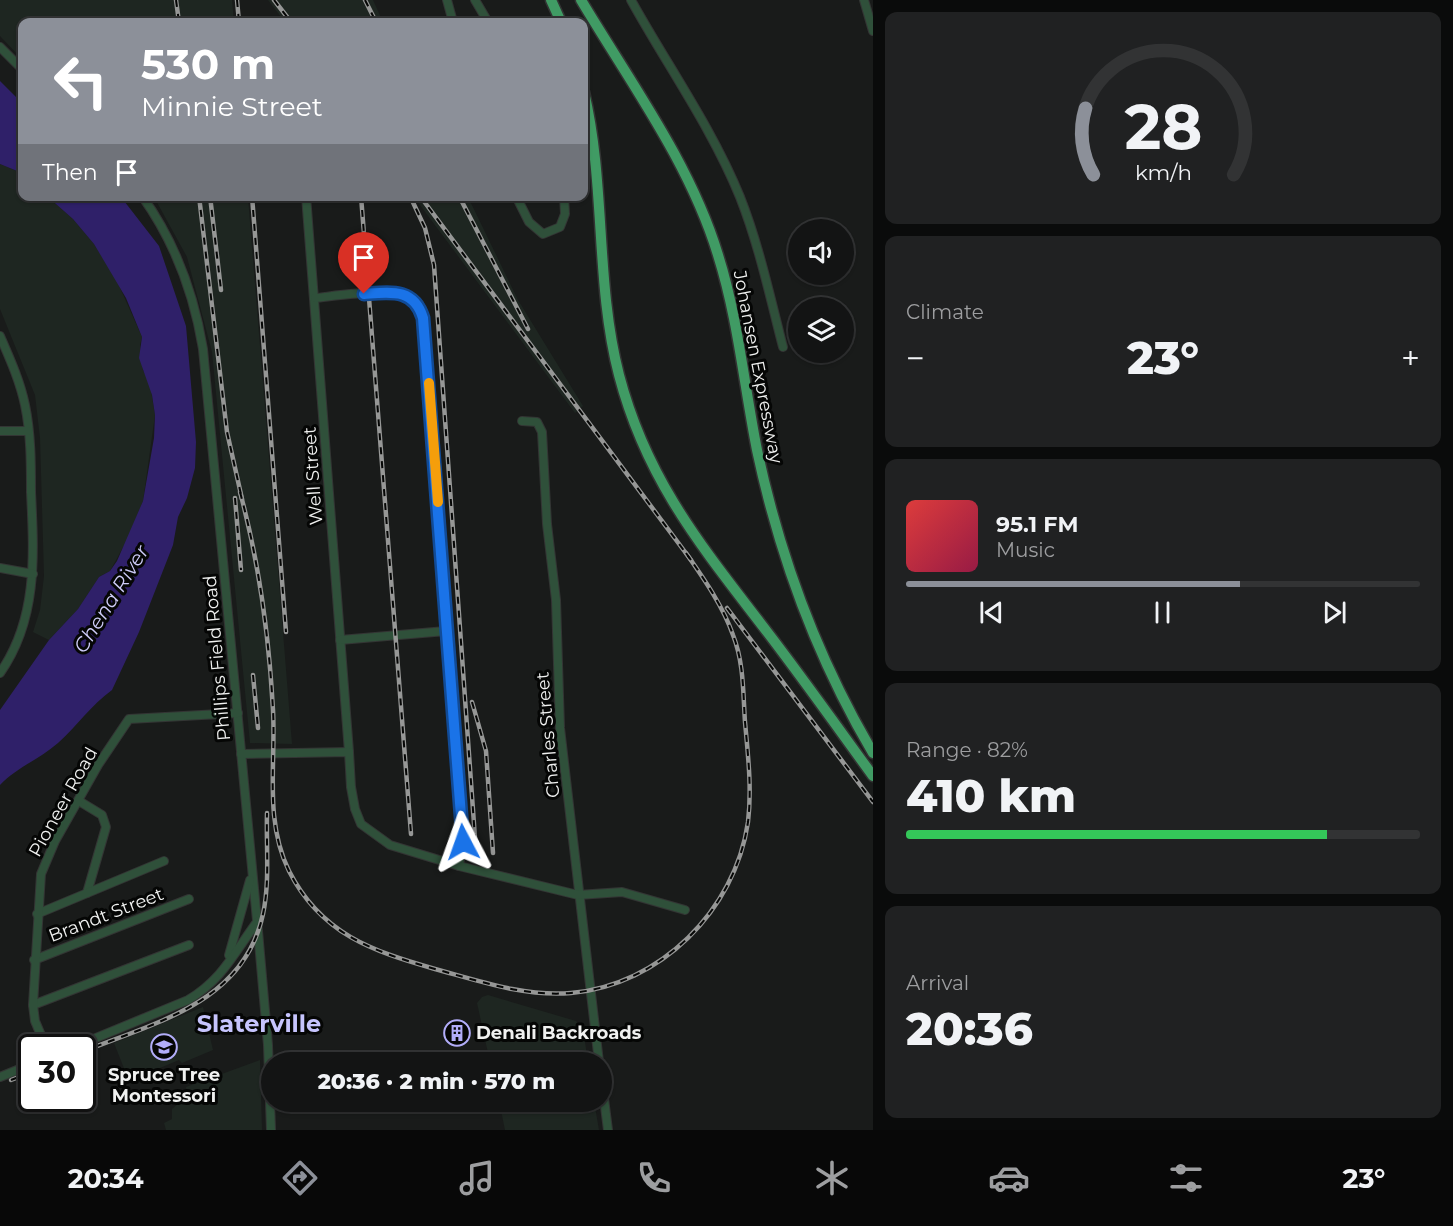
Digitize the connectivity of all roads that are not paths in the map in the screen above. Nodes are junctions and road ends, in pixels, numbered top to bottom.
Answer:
1 (447, 0) edge
2 (475, 0) edge
3 (551, 0) edge
4 (581, 0) edge
5 (631, 0) edge
6 (864, 0) edge
7 (452, 18) edge
8 (486, 18) edge
9 (559, 18) edge
10 (873, 31) edge
11 (0, 47) edge
12 (18, 65) edge
13 (588, 115) edge
14 (145, 201) edge
15 (306, 201) edge
16 (518, 201) edge
17 (564, 201) edge
18 (315, 298) junction
19 (0, 336) edge
20 (783, 347) dead end
21 (522, 421) dead end
22 (0, 431) edge
23 (28, 431) junction
24 (0, 568) edge
25 (33, 574) junction
26 (447, 631) junction
27 (340, 640) junction
28 (0, 674) edge
29 (237, 713) junction
30 (349, 752) junction
31 (873, 753) edge
32 (241, 754) junction
33 (873, 776) edge
34 (79, 801) junction
35 (164, 861) dead end
36 (459, 866) junction
37 (252, 870) junction
38 (87, 893) junction
39 (579, 895) junction
40 (189, 899) dead end
41 (685, 910) dead end
42 (37, 914) junction
43 (257, 922) junction
44 (189, 945) dead end
45 (34, 960) junction
46 (221, 975) junction
47 (33, 1005) junction
48 (40, 1034) edge
49 (96, 1038) edge
50 (597, 1052) edge
51 (18, 1070) edge
52 (0, 1077) edge
53 (606, 1112) edge
54 (271, 1130) edge
55 (608, 1130) edge

1 - 7 street
2 - 8 street
3 - 9 highway
4 - 31 highway, Johansen Expressway
5 - 20 street
6 - 10 street
11 - 12 street
13 - 33 highway
14 - 29 street, Phillips Field Road
15 - 18 street, Well Street
16 - 17 street
18 - 26 street
18 - 27 street, Well Street
19 - 23 street
21 - 39 street, Charles Street
22 - 23 street
23 - 25 street
24 - 25 street
25 - 28 street
26 - 27 street
26 - 36 street
27 - 30 street, Well Street
29 - 32 street, Phillips Field Road
29 - 34 street, Pioneer Road
30 - 32 street
30 - 36 street, Well Street
32 - 37 street, Phillips Field Road
34 - 38 street
34 - 42 street, Pioneer Road
35 - 38 street
36 - 39 street, Well Street
37 - 43 street, Phillips Field Road
37 - 46 street
38 - 42 street
39 - 41 street, Well Street
39 - 50 street, Charles Street
40 - 45 street, Brandt Street
42 - 45 street, Pioneer Road
43 - 46 street
43 - 54 street, Phillips Field Road
44 - 47 street
45 - 47 street, Pioneer Road
46 - 49 street
47 - 48 street, Pioneer Road
51 - 52 street
53 - 55 street

